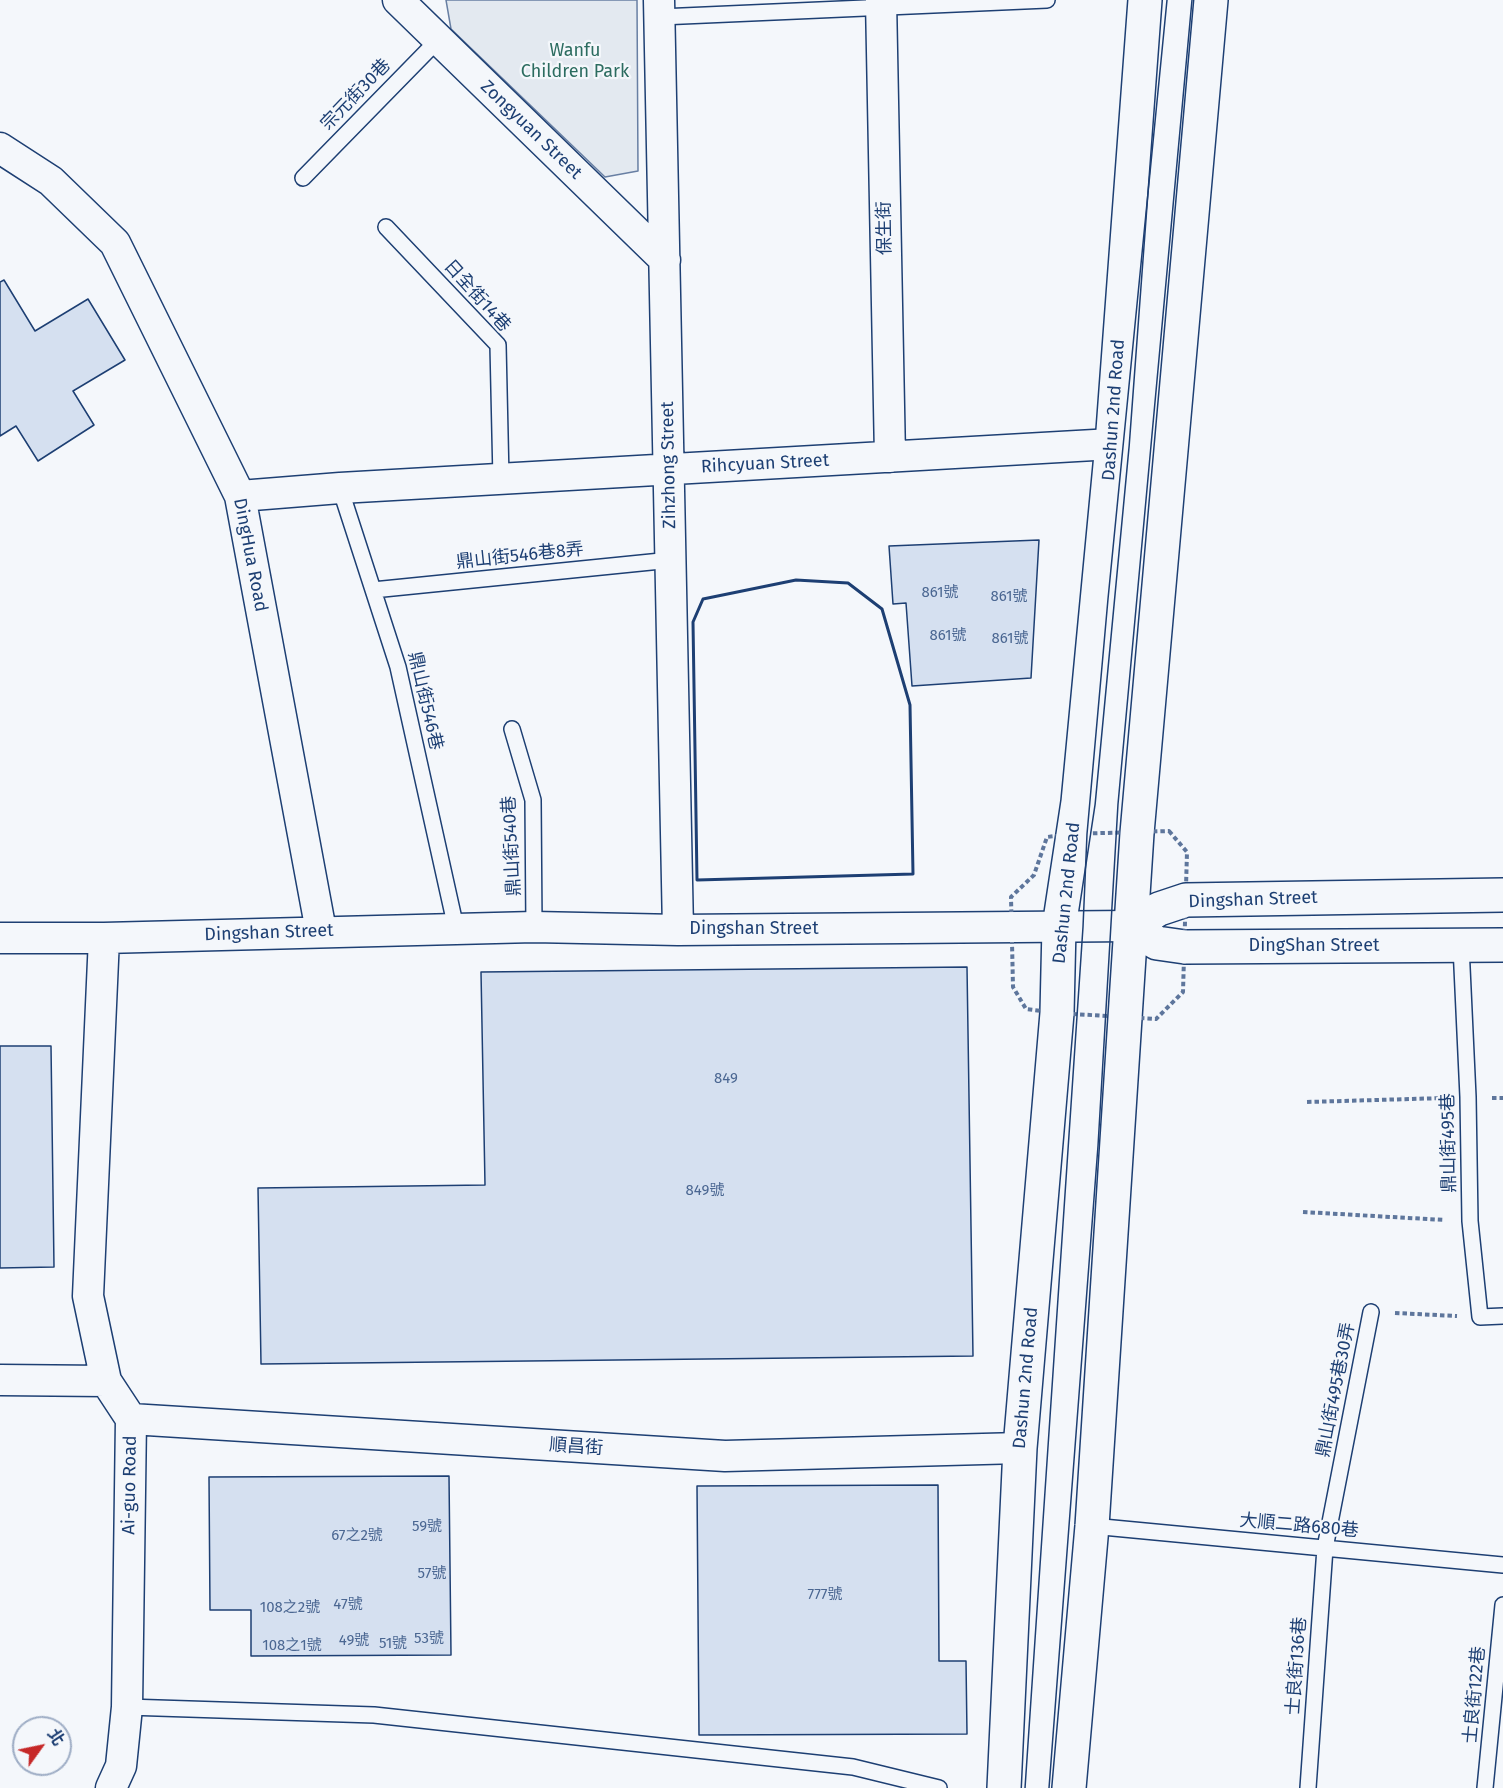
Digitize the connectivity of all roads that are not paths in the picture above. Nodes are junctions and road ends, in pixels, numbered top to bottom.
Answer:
1 (398, 0) edge
2 (1047, 0) edge
3 (1145, 0) edge
4 (1211, 0) edge
5 (881, 4) edge
6 (659, 9) edge
7 (438, 40) junction
8 (0, 148) edge
9 (303, 178) dead end
10 (386, 227) dead end
11 (665, 260) junction
12 (1112, 444) junction
13 (890, 457) junction
14 (669, 470) junction
15 (501, 479) junction
16 (340, 488) junction
17 (240, 496) junction
18 (670, 560) junction
19 (373, 590) junction
20 (512, 729) dead end
21 (1503, 895) edge
22 (1130, 926) junction
23 (534, 927) junction
24 (1059, 927) junction
25 (456, 928) junction
26 (678, 930) junction
27 (321, 932) junction
28 (0, 938) edge
29 (104, 938) junction
30 (1503, 945) edge
31 (1461, 946) junction
32 (1371, 1312) road end
33 (1503, 1316) edge
34 (0, 1380) edge
35 (106, 1381) junction
36 (131, 1419) junction
37 (1020, 1448) junction
38 (1092, 1526) junction
39 (1325, 1548) junction
40 (1503, 1565) edge
41 (1503, 1605) edge
42 (127, 1707) junction
43 (111, 1788) edge
44 (939, 1788) edge
45 (1004, 1788) edge
46 (1070, 1788) edge
47 (1308, 1788) edge
48 (1485, 1788) edge

1 - 7 street, Zongyuan Street
2 - 5 lane
3 - 12 street, Dashun 2nd Road
4 - 22 street
5 - 6 lane
5 - 13 street, 保生街
6 - 11 street, Zihzhong Street
7 - 9 lane, 宗元街30巷
7 - 11 street, Zongyuan Street
8 - 17 street, DingHua Road
10 - 15 lane, 日全街14巷
11 - 14 street, Zihzhong Street
12 - 13 street, Rihcyuan Street
12 - 24 street, Dashun 2nd Road
13 - 14 street, Rihcyuan Street
14 - 15 street, Rihcyuan Street
14 - 18 street, Zihzhong Street
15 - 16 street, Rihcyuan Street
16 - 17 street, Rihcyuan Street
16 - 19 lane, 鼎山街546巷
17 - 27 street, DingHua Road
18 - 19 lane, 鼎山街546巷8弄
18 - 26 street, Zihzhong Street
19 - 25 lane, 鼎山街546巷
20 - 23 lane, 鼎山街540巷
21 - 22 street, Dingshan Street
22 - 24 street, Dingshan Street
22 - 31 street, DingShan Street
22 - 38 street
23 - 25 street, Dingshan Street
23 - 26 street, Dingshan Street
24 - 26 street, Dingshan Street
24 - 37 street, Dashun 2nd Road
25 - 27 street, Dingshan Street
27 - 29 street, Dingshan Street
28 - 29 street, Dingshan Street
29 - 35 street, Ai-guo Road
30 - 31 street, DingShan Street
31 - 33 lane, 鼎山街495巷
32 - 39 lane, 鼎山街495巷30弄
34 - 35 street
35 - 36 street, Ai-guo Road
36 - 37 street, 順昌街
36 - 42 street, Ai-guo Road
37 - 45 street, Dashun 2nd Road
38 - 39 lane, 大順二路680巷
38 - 46 street
39 - 40 lane, 大順二路680巷
39 - 47 lane, 士良街136巷
41 - 48 lane, 士良街122巷
42 - 43 street, Ai-guo Road
42 - 44 lane

